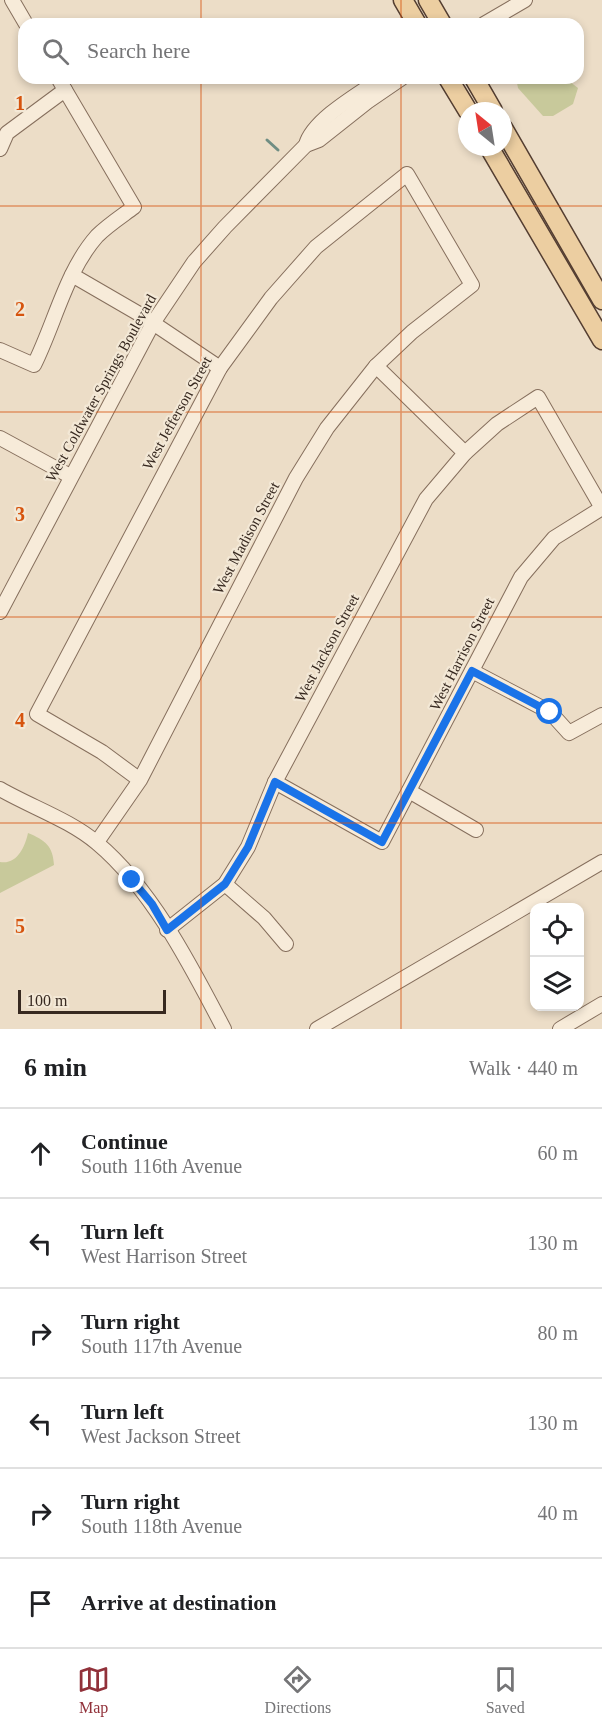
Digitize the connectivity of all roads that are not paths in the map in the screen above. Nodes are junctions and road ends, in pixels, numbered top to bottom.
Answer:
1 (12, 0) edge
2 (403, 0) edge
3 (428, 0) edge
4 (525, 0) edge
5 (22, 18) edge
6 (414, 18) edge
7 (438, 18) edge
8 (494, 18) edge
9 (61, 84) edge
10 (374, 84) edge
11 (393, 84) edge
12 (452, 84) edge
13 (477, 84) edge
14 (463, 102) edge
15 (488, 102) edge
16 (512, 143) edge
17 (306, 145) junction
18 (0, 149) edge
19 (494, 156) edge
20 (407, 174) joint
21 (72, 275) junction
22 (596, 279) edge
23 (571, 287) junction
24 (602, 300) edge
25 (153, 323) junction
26 (602, 340) edge
27 (0, 350) edge
28 (376, 366) junction
29 (220, 368) junction
30 (0, 438) edge
31 (465, 453) junction
32 (70, 476) junction
33 (602, 508) edge
34 (0, 612) edge
35 (472, 671) junction
36 (602, 715) edge
37 (140, 780) junction
38 (275, 782) junction
39 (0, 789) edge
40 (409, 790) junction
41 (476, 830) dead end
42 (96, 842) junction
43 (602, 861) edge
44 (225, 884) junction
45 (167, 930) junction
46 (286, 944) dead end
47 (602, 1004) edge
48 (224, 1029) edge
49 (317, 1029) edge
50 (560, 1029) edge

1 - 5 street
2 - 6 main road
3 - 7 main road
4 - 8 street
9 - 18 street
9 - 21 street
10 - 17 street, West Coldwater Springs Boulevard
11 - 17 street, West Coldwater Springs Boulevard
12 - 14 main road
13 - 15 main road
16 - 22 main road
17 - 25 street, West Coldwater Springs Boulevard
19 - 23 main road
20 - 28 street, West Madison Street
20 - 29 street, West Jefferson Street
21 - 25 street
21 - 27 street
22 - 23 street
22 - 24 main road
23 - 26 main road
25 - 29 street
25 - 32 street, West Coldwater Springs Boulevard
28 - 31 street
28 - 37 street, West Madison Street
29 - 37 street, West Jefferson Street
30 - 32 street
31 - 33 street, West Jackson Street
31 - 38 street, West Jackson Street
32 - 34 street, West Coldwater Springs Boulevard
33 - 35 street, West Harrison Street
35 - 36 street
35 - 40 street, West Harrison Street
37 - 42 street, West Madison Street
38 - 40 street, West Harrison Street
38 - 44 street, West Jackson Street
39 - 42 street
40 - 41 street
42 - 45 street
43 - 49 street
44 - 45 street, West Jackson Street
44 - 46 street
45 - 48 street
47 - 50 street

